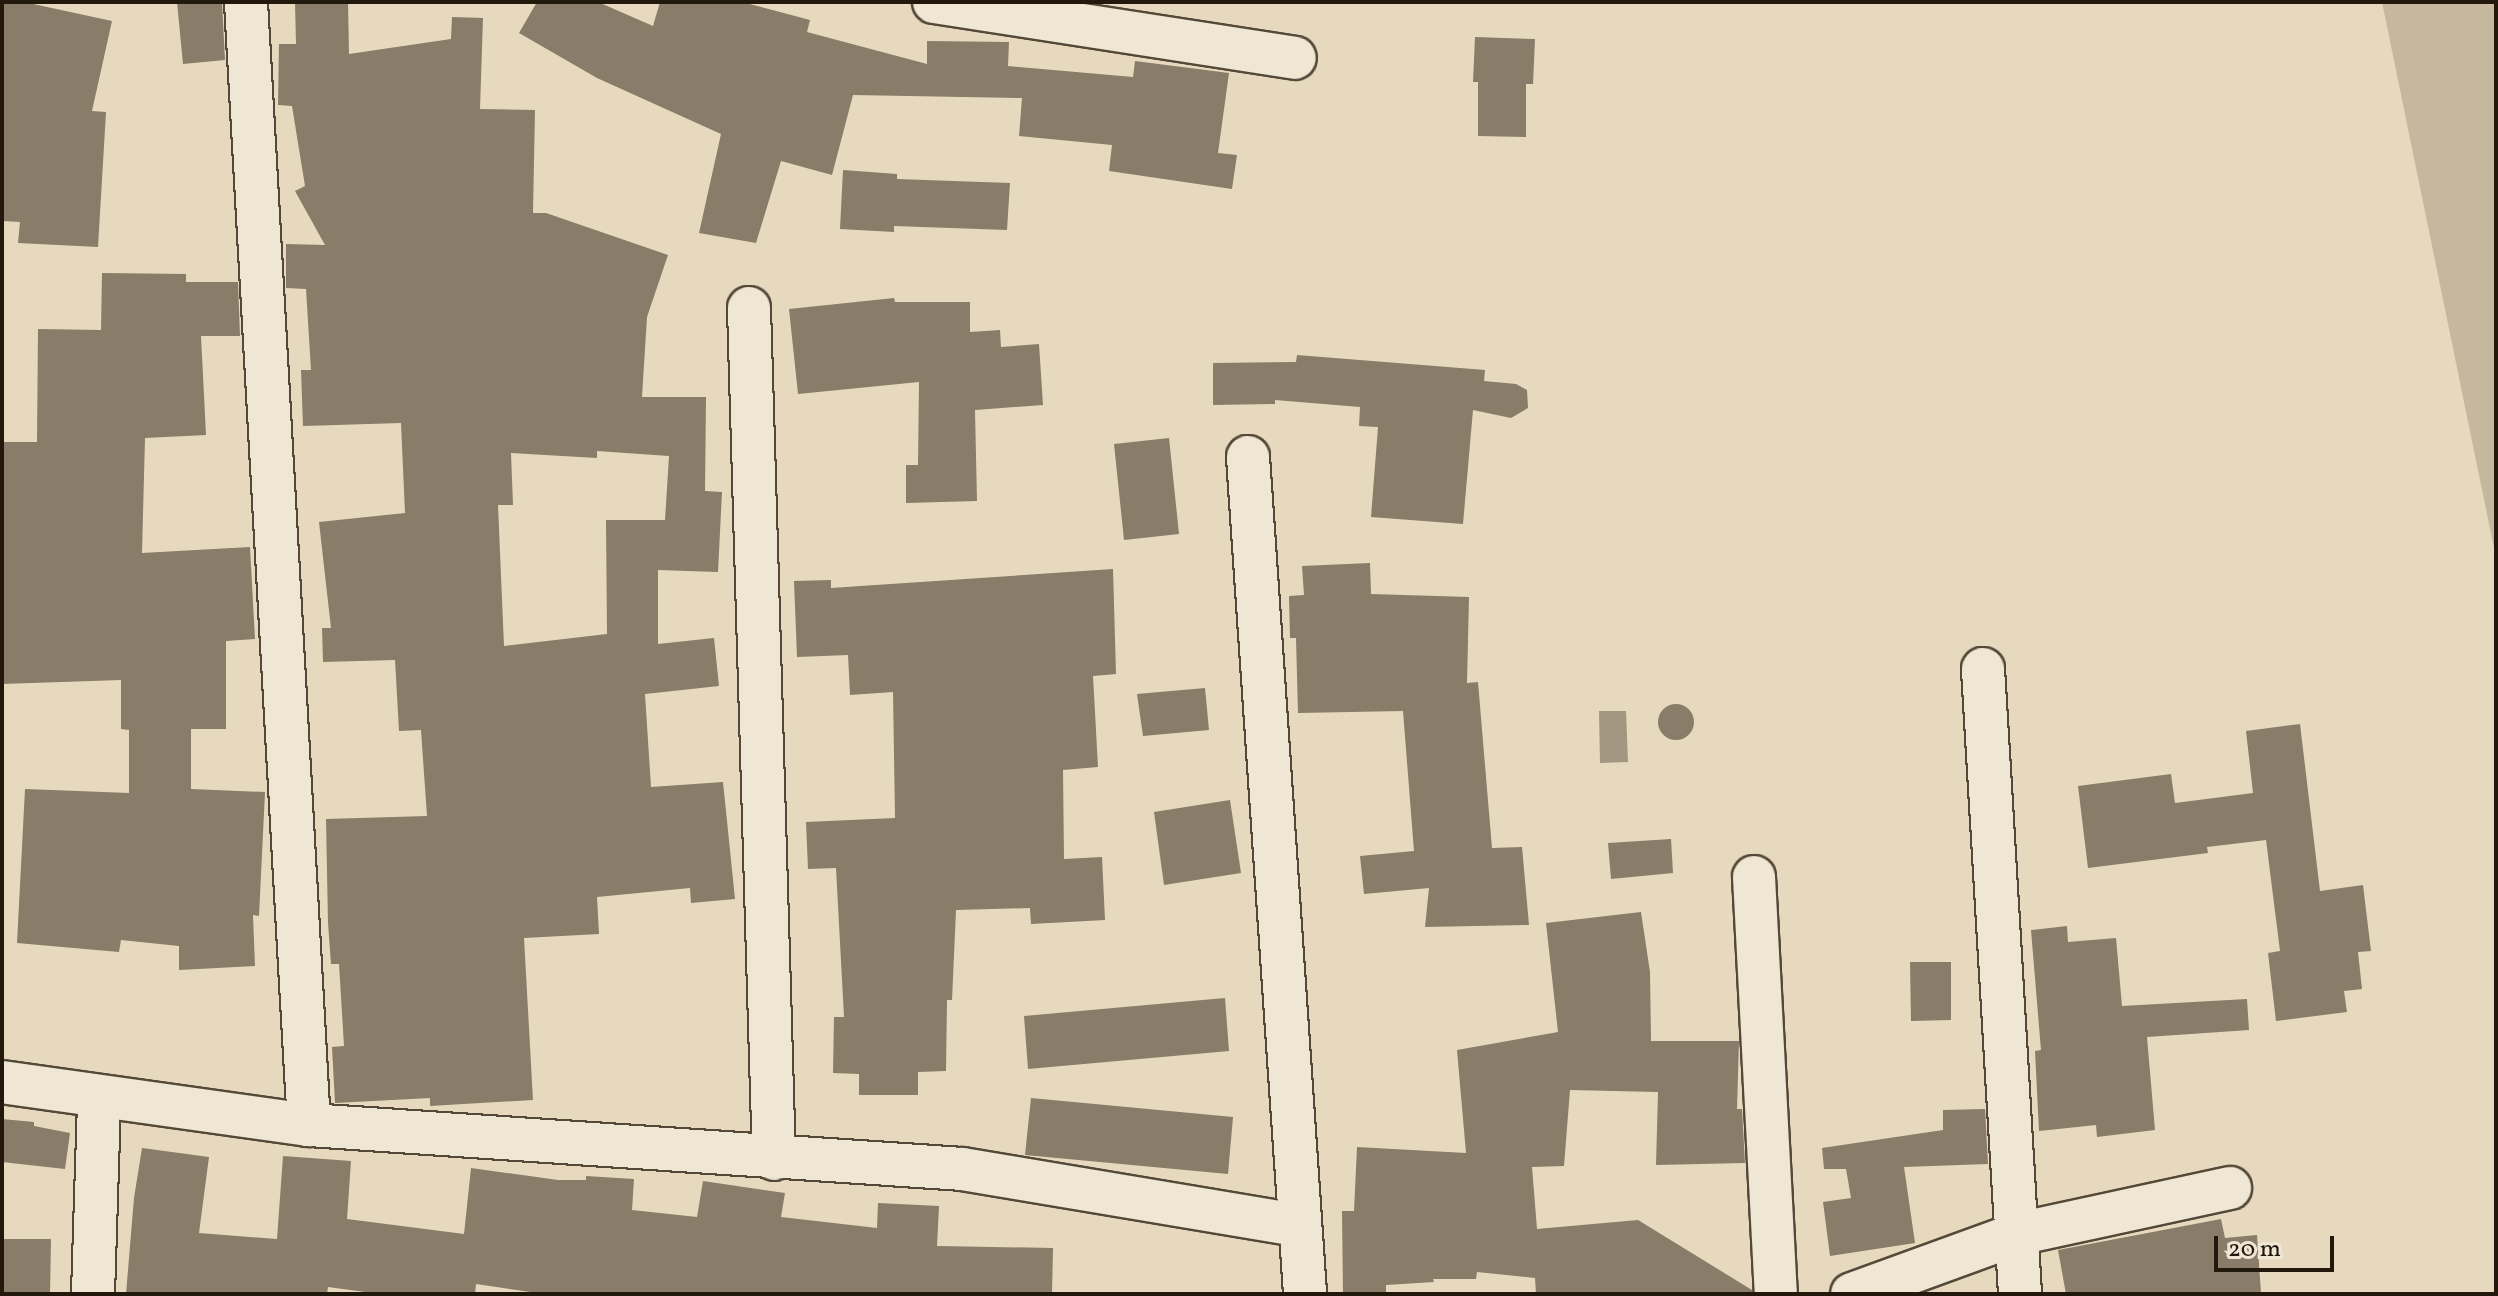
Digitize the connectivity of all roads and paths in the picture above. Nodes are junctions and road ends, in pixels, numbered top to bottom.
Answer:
1 (246, 2) edge
2 (934, 2) edge
3 (1295, 58) dead end
4 (749, 308) dead end
5 (1248, 457) dead end
6 (1983, 669) dead end
7 (1754, 877) dead end
8 (2, 1082) edge
9 (99, 1098) junction
10 (309, 1125) junction
11 (774, 1159) junction
12 (2230, 1188) dead end
13 (1298, 1225) junction
14 (2017, 1234) junction
15 (93, 1294) edge
16 (1305, 1294) edge
17 (1776, 1294) edge
18 (1852, 1294) edge
19 (2020, 1294) edge

1 - 10 street
2 - 3 street
4 - 11 street
5 - 13 street
6 - 14 street
7 - 17 street
8 - 9 street
9 - 10 street
9 - 15 street
10 - 11 street
11 - 13 street
12 - 14 street
13 - 16 street
14 - 18 street
14 - 19 street

